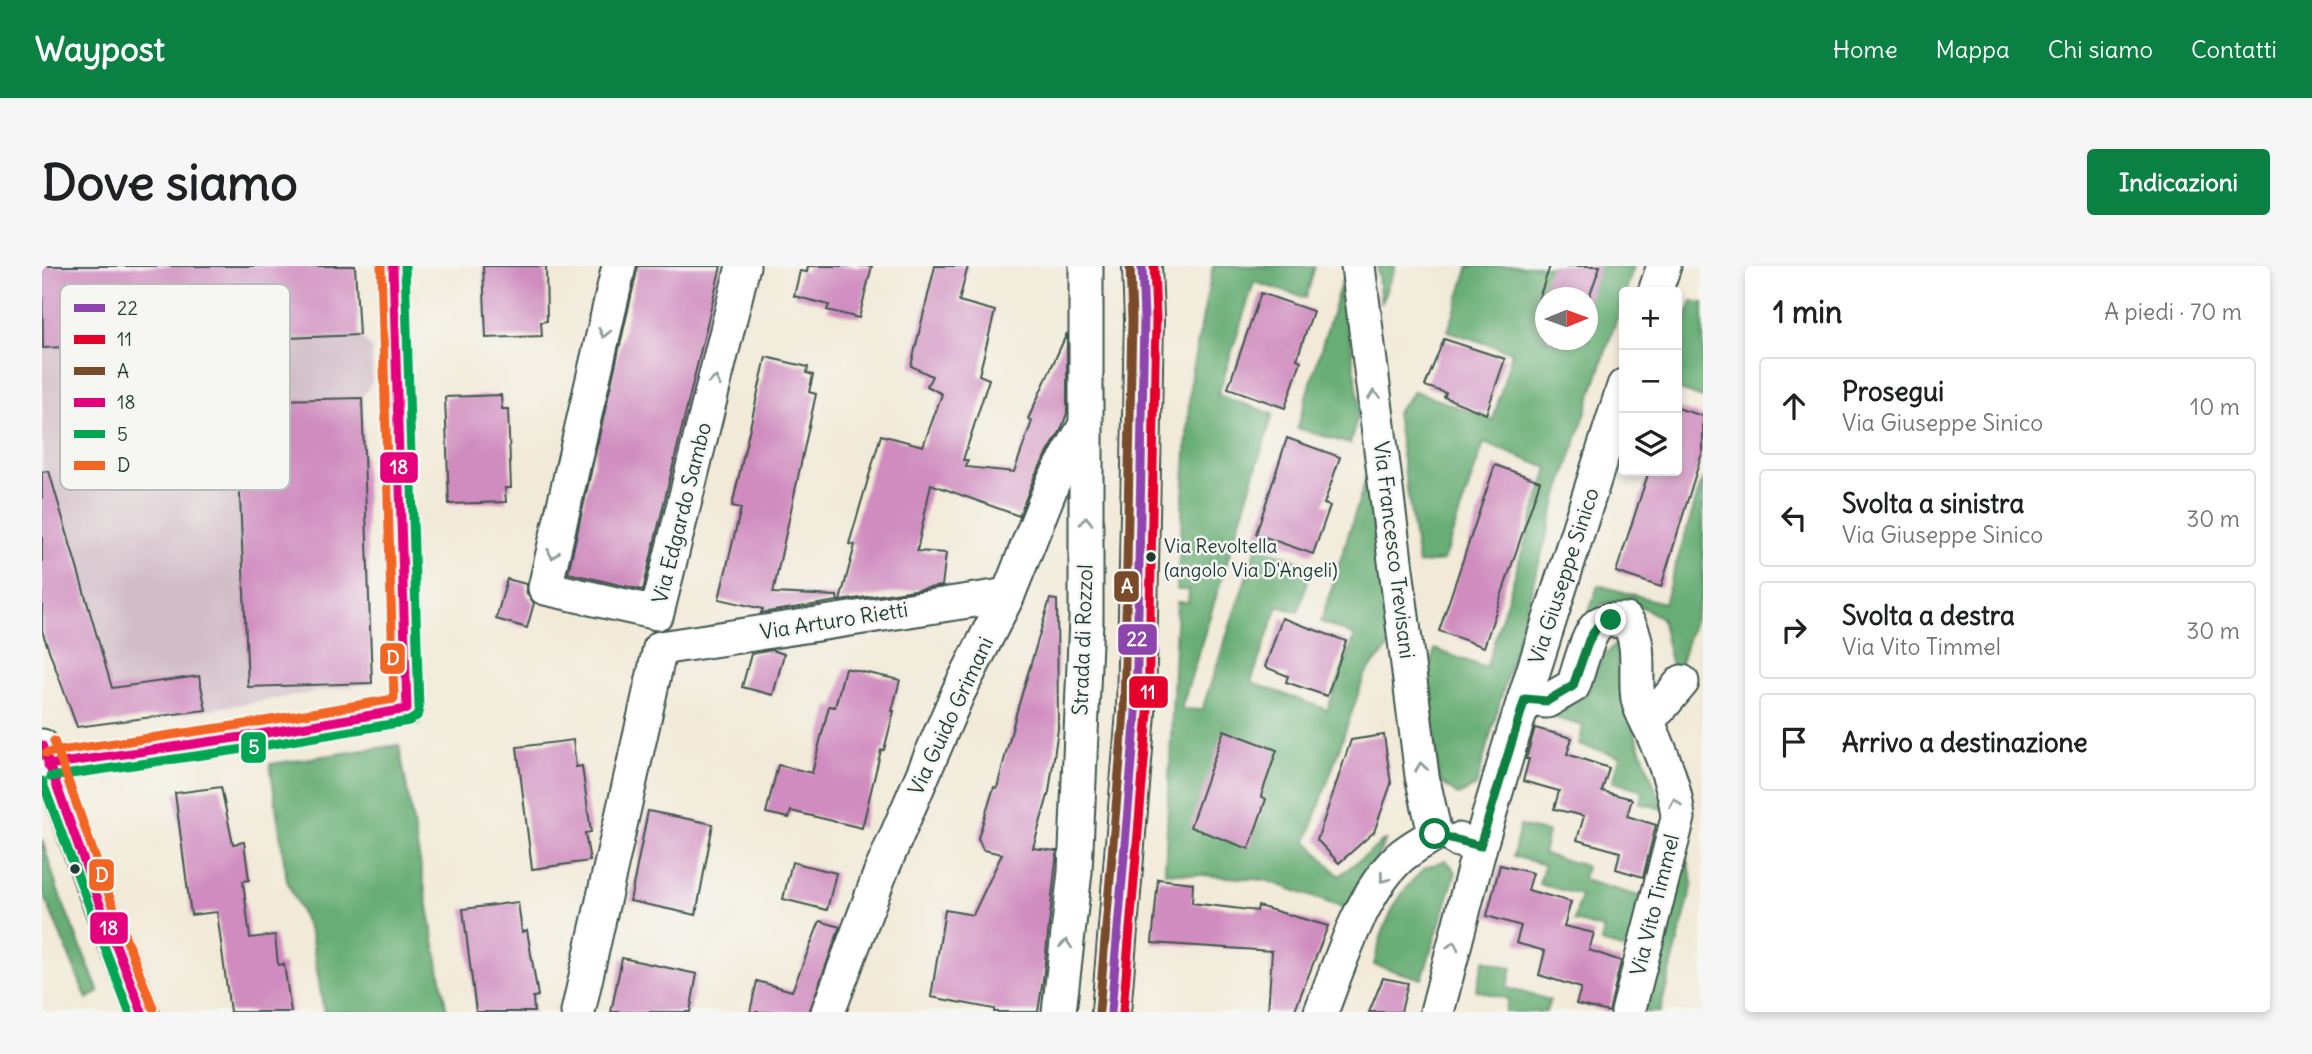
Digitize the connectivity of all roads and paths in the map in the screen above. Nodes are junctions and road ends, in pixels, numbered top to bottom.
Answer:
1 (393, 266) edge
2 (619, 266) edge
3 (743, 266) edge
4 (1086, 266) edge
5 (1142, 266) edge
6 (1358, 266) edge
7 (1664, 266) edge
8 (1657, 287) edge
9 (1619, 402) edge
10 (1085, 425) junction
11 (1008, 595) junction
12 (1682, 682) dead end
13 (1525, 699) junction
14 (1647, 720) junction
15 (45, 755) edge
16 (1435, 834) junction
17 (1480, 846) junction
18 (142, 1012) edge
19 (578, 1012) edge
20 (828, 1012) edge
21 (1059, 1012) edge
22 (1111, 1012) edge
23 (1321, 1012) edge
24 (1437, 1012) edge
25 (1628, 1012) edge

1 - 15 street
2 -> 3 street, Via Edgardo Sambo
4 - 10 street, Strada di Rozzol
5 - 22 main road
16 -> 6 street, Via Francesco Trevisani
7 - 8 street
9 - 13 street, Via Giuseppe Sinico
10 - 11 street, Via Guido Grimani
21 -> 10 street, Strada di Rozzol
11 - 19 street, Via Arturo Rietti
11 - 20 street, Via Guido Grimani
12 - 14 street
13 - 14 street, Via Vito Timmel
13 - 17 street, Via Giuseppe Sinico
25 -> 14 street, Via Vito Timmel
15 - 18 street
16 - 17 street
16 -> 23 street
24 -> 17 street, Via Giuseppe Sinico

